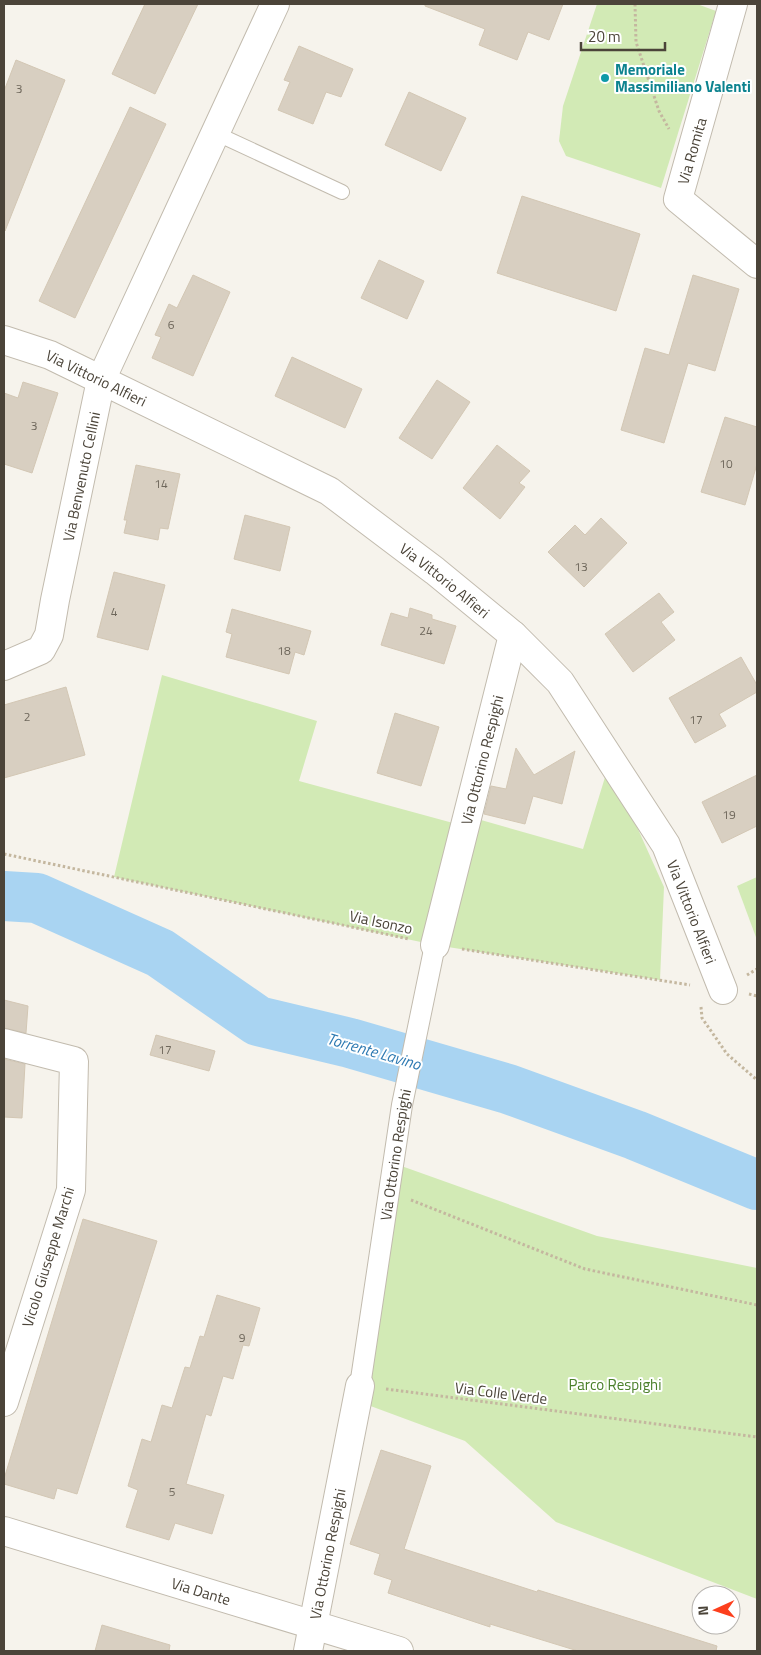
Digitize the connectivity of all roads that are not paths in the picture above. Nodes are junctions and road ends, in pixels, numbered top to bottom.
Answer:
1 (275, 4) edge
2 (733, 4) edge
3 (215, 133) junction
4 (342, 192) dead end
5 (757, 264) edge
6 (4, 340) edge
7 (101, 380) junction
8 (513, 635) junction
9 (4, 666) edge
10 (435, 944) joint
11 (712, 996) road end
12 (4, 1044) edge
13 (360, 1386) joint
14 (4, 1402) edge
15 (4, 1531) edge
16 (313, 1625) junction
17 (308, 1651) edge
18 (398, 1651) edge

1 - 3 street, Via Benvenuto Cellini
2 - 5 street, Via Romita
3 - 4 lane
3 - 7 street, Via Benvenuto Cellini
6 - 7 street, Via Vittorio Alfieri
7 - 8 street, Via Vittorio Alfieri
7 - 9 street, Via Benvenuto Cellini
8 - 10 street, Via Ottorino Respighi
8 - 11 street, Via Vittorio Alfieri
10 - 13 street, Via Ottorino Respighi
12 - 14 street, Vicolo Giuseppe Marchi
13 - 16 street, Via Ottorino Respighi
15 - 16 street, Via Dante
16 - 17 street, Via Ottorino Respighi
16 - 18 street, Via Dante

